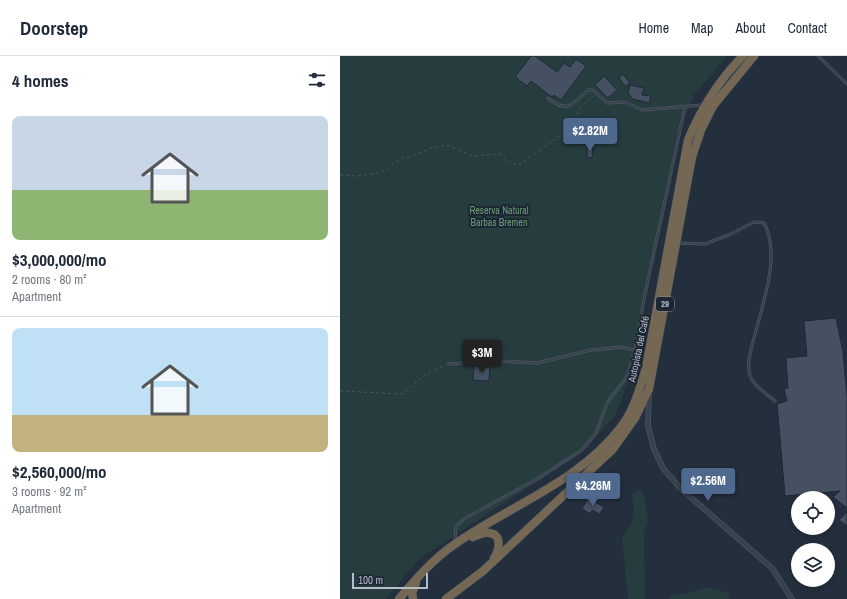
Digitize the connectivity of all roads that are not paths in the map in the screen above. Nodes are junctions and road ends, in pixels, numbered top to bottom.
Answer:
1 (743, 56) edge
2 (754, 56) edge
3 (818, 56) edge
4 (847, 84) edge
5 (548, 98) dead end
6 (705, 104) junction
7 (685, 107) junction
8 (676, 243) junction
9 (634, 350) junction
10 (448, 364) road end
11 (649, 389) junction
12 (775, 401) dead end
13 (453, 546) junction
14 (426, 567) junction
15 (483, 571) junction
16 (399, 599) edge
17 (413, 599) edge
18 (446, 599) edge
19 (792, 599) edge

1 - 6 highway, Autopista del Café / 29
2 - 8 highway, Autopista del Café / 29
3 - 4 lane
5 - 7 lane
6 - 7 lane
6 - 13 highway, Autopista del Café / 29
7 - 9 lane
8 - 11 highway, Autopista del Café / 29
8 - 12 lane
9 - 10 lane
9 - 13 lane
11 - 15 highway, Autopista del Café / 29
11 - 19 street
13 - 14 highway, Autopista del Café / 29
13 - 15 highway
14 - 16 highway, Autopista del Café / 29
14 - 17 highway
15 - 18 highway, Autopista del Café / 29

